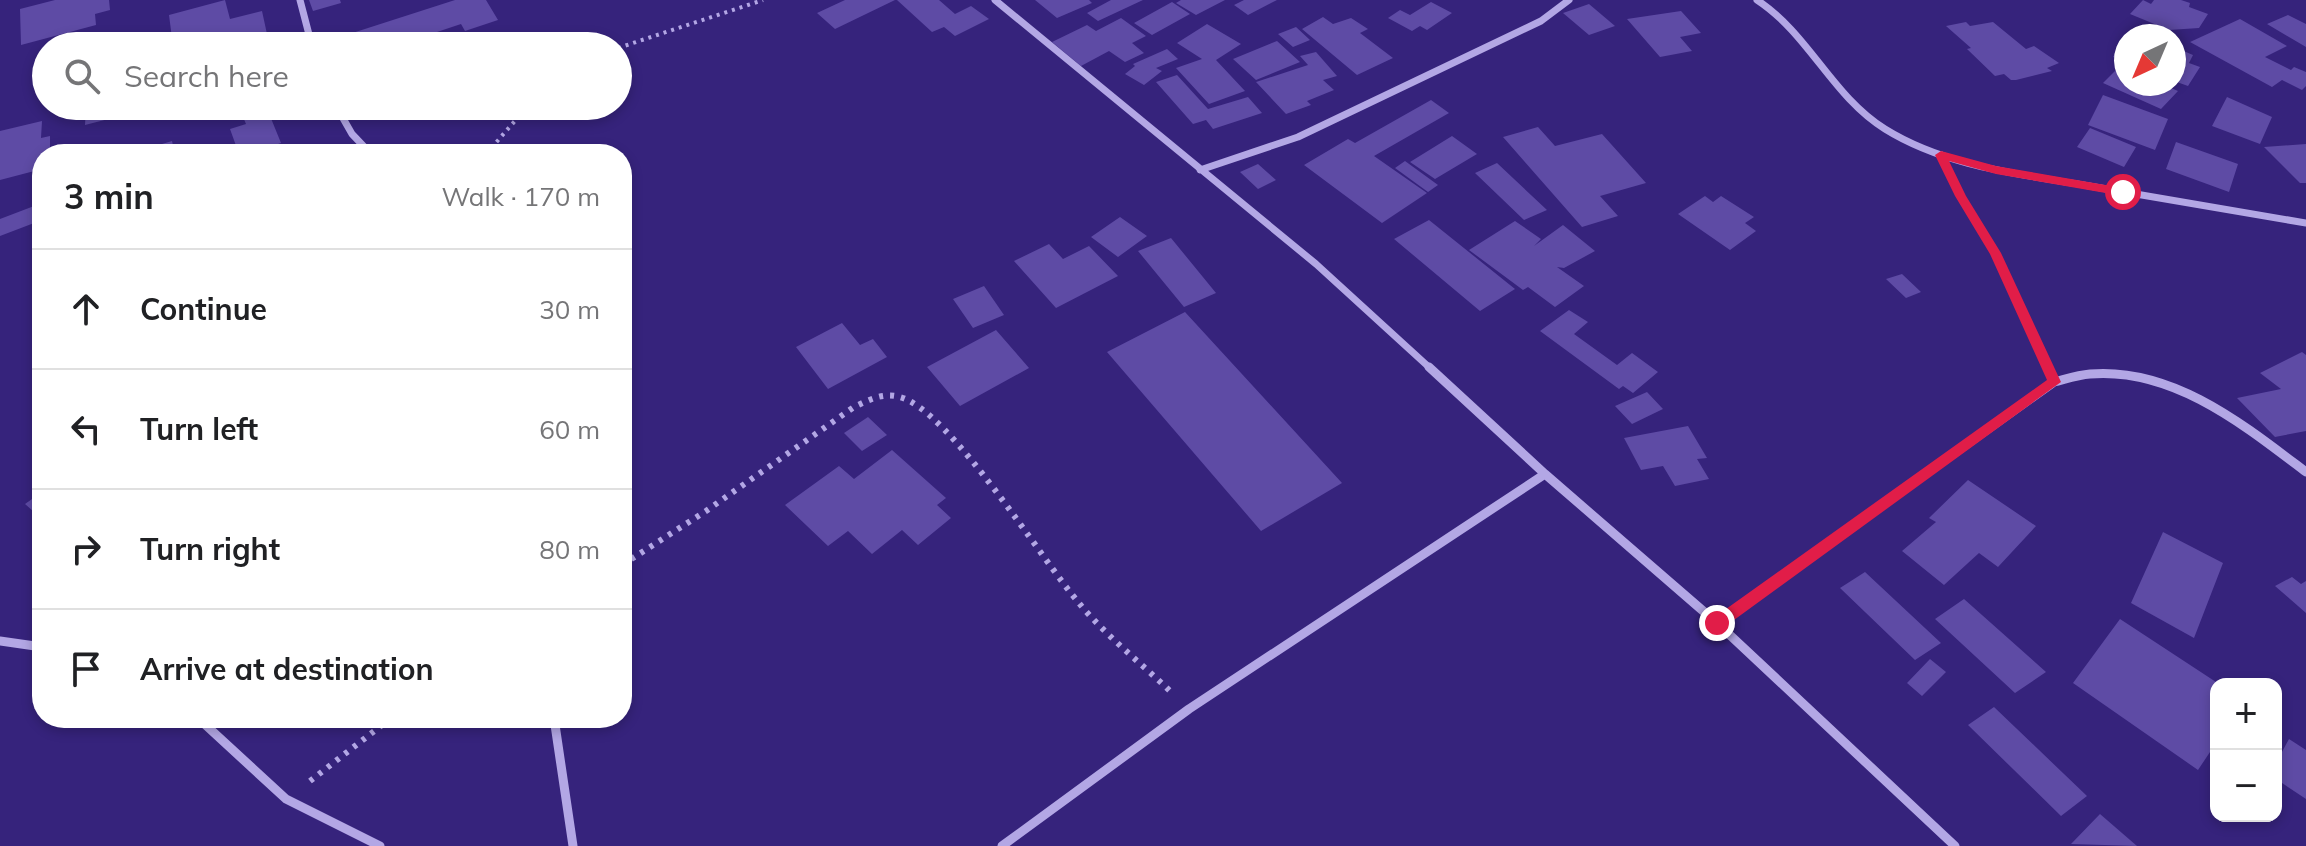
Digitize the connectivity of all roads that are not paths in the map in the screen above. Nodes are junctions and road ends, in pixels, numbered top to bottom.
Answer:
1 (300, 0) edge
2 (995, 0) edge
3 (1569, 0) edge
4 (1757, 0) edge
5 (308, 32) edge
6 (344, 120) edge
7 (362, 144) edge
8 (1941, 155) junction
9 (1200, 170) junction
10 (2306, 223) edge
11 (2054, 382) junction
12 (2306, 472) edge
13 (1545, 474) junction
14 (1717, 623) junction
15 (0, 641) edge
16 (32, 646) edge
17 (209, 728) edge
18 (555, 728) edge
19 (380, 846) edge
20 (573, 846) edge
21 (1002, 846) edge
22 (1955, 846) edge

1 - 5 street
2 - 9 street
3 - 9 street
4 - 8 street
6 - 7 street
8 - 10 street
8 - 11 street
9 - 13 street
11 - 12 street
11 - 14 street
13 - 14 street
13 - 21 street
14 - 22 street
15 - 16 street
17 - 19 street
18 - 20 street

